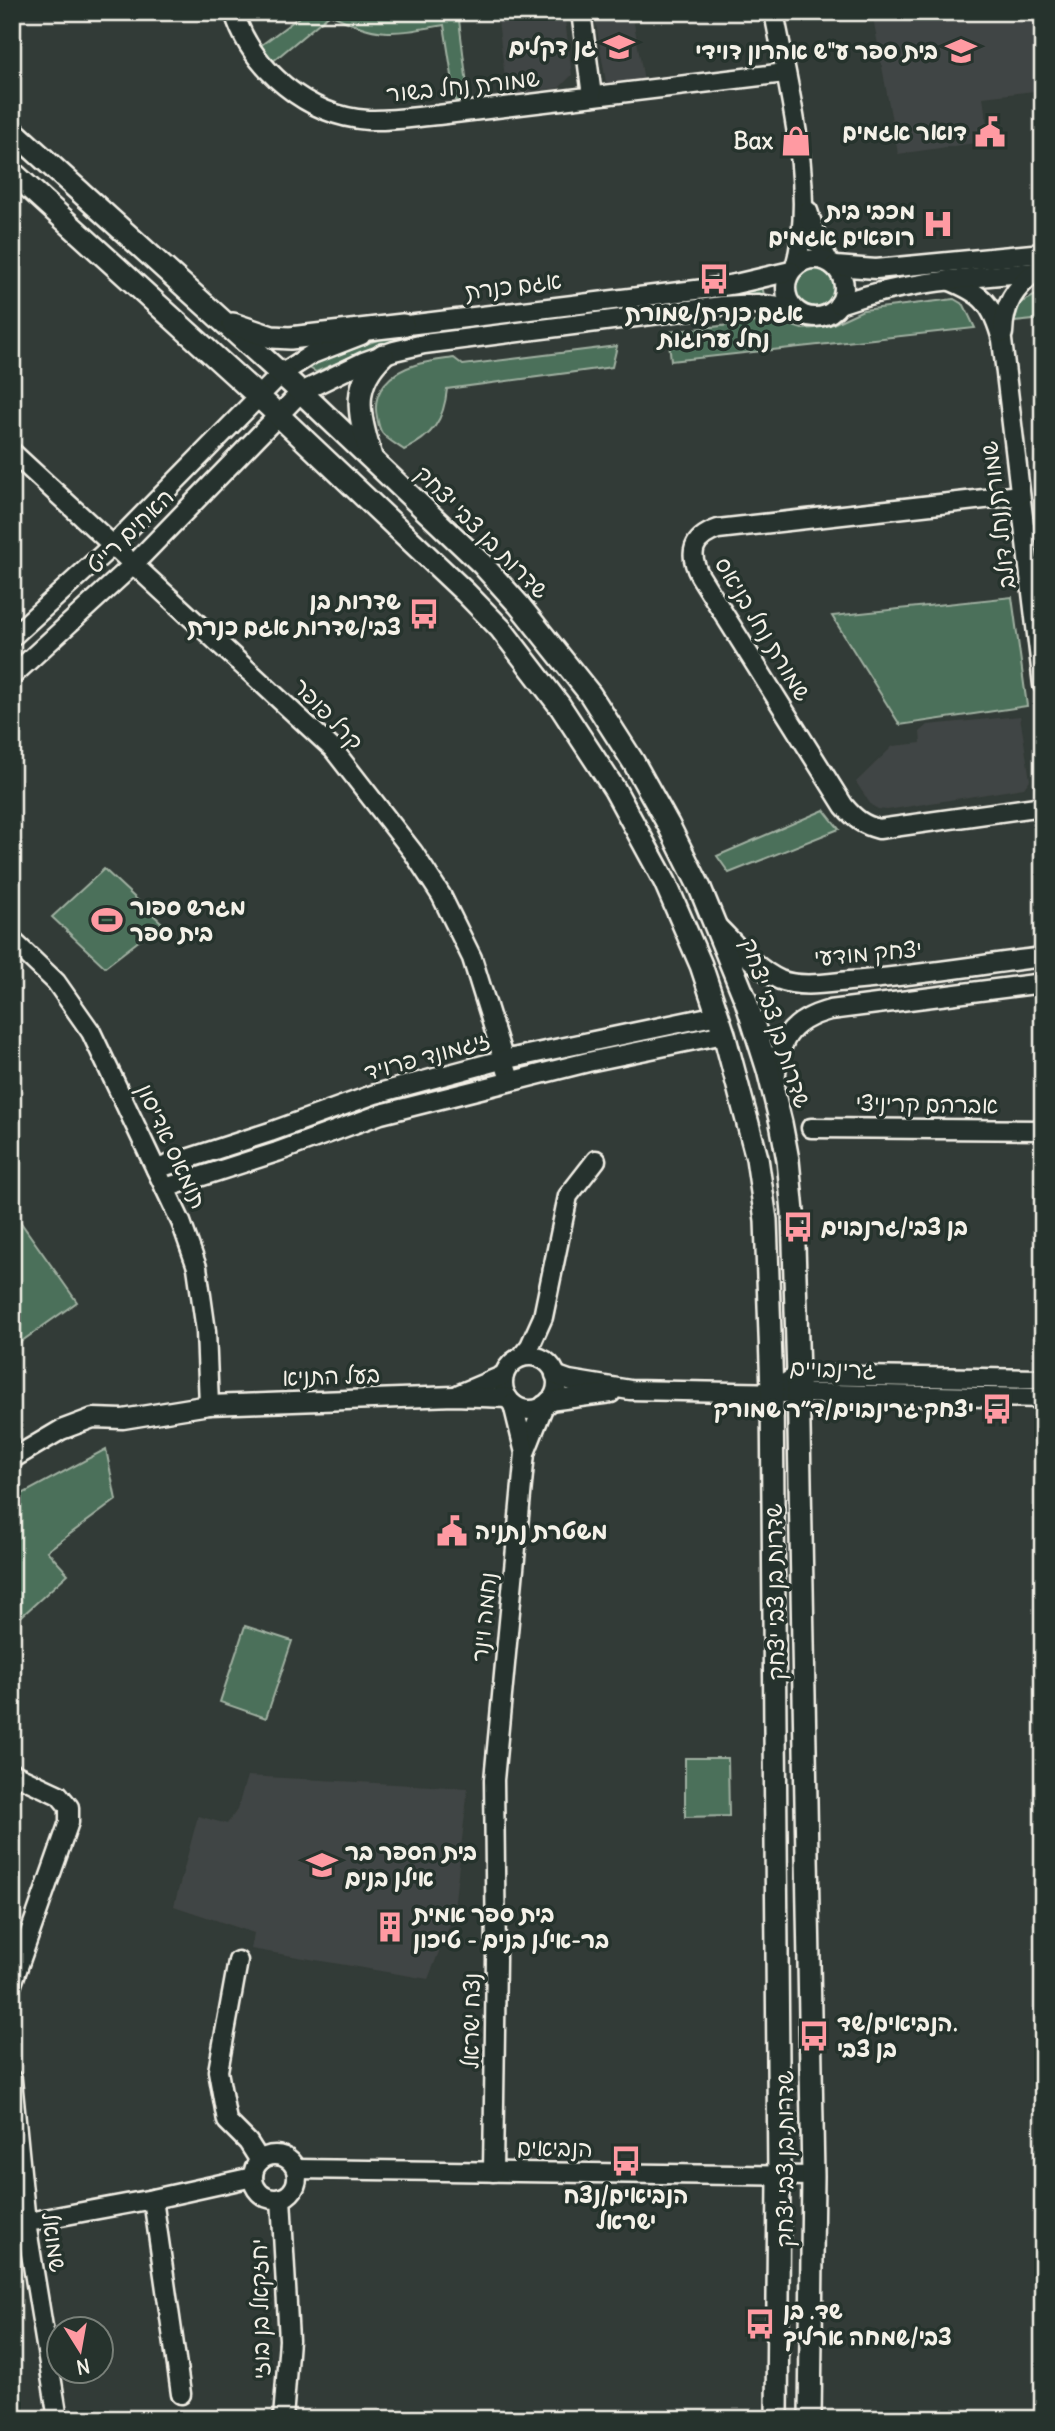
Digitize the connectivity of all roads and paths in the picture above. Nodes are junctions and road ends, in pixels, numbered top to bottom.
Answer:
1 (234, 12) edge
2 (581, 12) edge
3 (774, 12) edge
4 (785, 73) junction
5 (592, 96) junction
6 (12, 130) edge
7 (12, 172) edge
8 (803, 190) junction
9 (1043, 253) edge
10 (832, 264) junction
11 (793, 269) junction
12 (1040, 271) edge
13 (948, 281) junction
14 (839, 304) junction
15 (793, 309) junction
16 (219, 318) junction
17 (403, 325) junction
18 (1002, 340) junction
19 (383, 355) junction
20 (281, 374) junction
21 (302, 392) junction
22 (258, 396) junction
23 (279, 416) junction
24 (12, 452) edge
25 (371, 459) junction
26 (1020, 495) junction
27 (113, 545) junction
28 (134, 564) junction
29 (12, 637) edge
30 (12, 676) edge
31 (1043, 685) edge
32 (1043, 806) edge
33 (717, 927) junction
34 (12, 940) edge
35 (1043, 957) edge
36 (1024, 959) junction
37 (1043, 983) edge
38 (1004, 989) junction
39 (721, 1025) junction
40 (503, 1060) junction
41 (510, 1080) junction
42 (774, 1094) junction
43 (811, 1128) dead end
44 (1043, 1130) edge
45 (596, 1160) dead end
46 (156, 1169) junction
47 (165, 1188) junction
48 (543, 1317) junction
49 (521, 1357) junction
50 (552, 1369) junction
51 (504, 1375) junction
52 (1043, 1379) edge
53 (798, 1385) junction
54 (630, 1390) junction
55 (772, 1391) junction
56 (454, 1396) junction
57 (1043, 1398) edge
58 (511, 1401) junction
59 (546, 1403) junction
60 (209, 1405) junction
61 (525, 1453) junction
62 (12, 1459) edge
63 (496, 1744) joint
64 (12, 1773) edge
65 (238, 1961) dead end
66 (12, 1984) edge
67 (12, 2080) edge
68 (256, 2169) junction
69 (296, 2169) junction
70 (494, 2172) junction
71 (779, 2176) junction
72 (813, 2176) junction
73 (281, 2198) junction
74 (153, 2199) junction
75 (19, 2224) edge
76 (181, 2394) dead end
77 (56, 2416) edge
78 (284, 2419) edge
79 (777, 2419) edge
80 (810, 2419) edge

1 - 5 street, שמורת נחל בשור
2 - 5 street
3 - 4 street
4 - 5 street, שמורת נחל בשור
4 - 8 street
6 - 16 main road, שדרות בן צבי יצחק
7 - 22 main road, שדרות בן צבי יצחק
8 - 10 street
8 - 11 street
9 - 10 street
10 - 11 street
10 - 14 street
11 - 15 street
11 - 17 street, אגם כנרת
12 - 13 street
12 - 18 street, שמורת נחל דולב
13 - 14 street
13 - 18 street, שמורת נחל דולב
14 - 15 street
15 - 19 street, אגם כנרת
16 - 17 main road
16 - 20 main road, שדרות בן צבי יצחק
17 - 20 street, אגם כנרת
18 - 26 street, שמורת נחל דולב
19 - 21 street, אגם כנרת
19 - 25 main road
20 - 21 main road, שדרות בן צבי יצחק
20 - 22 street, אגם כנרת
21 - 23 street, אגם כנרת
21 - 25 main road, שדרות בן צבי יצחק
22 - 23 main road, שדרות בן צבי יצחק
22 - 27 street, האחים רייט
23 - 28 street, האחים רייט
23 - 39 main road, שדרות בן צבי יצחק
24 - 27 street, קרל פופר
25 - 33 main road, שדרות בן צבי יצחק
26 - 31 street, שמורת נחל דולב
26 - 32 street, שמורת נחל בניאס
27 - 28 street, קרל פופר
27 - 29 street, האחים רייט
28 - 30 street, האחים רייט
28 - 40 street, קרל פופר
33 - 36 street, יצחק מודעי
33 - 42 main road, שדרות בן צבי יצחק
34 - 46 street, תומאס אדיסון
35 - 36 street, יצחק מודעי
36 - 38 street
37 - 38 street
38 - 42 street
39 - 40 street, זיגמונד פרויד
39 - 41 street, זיגמונד פרויד
39 - 55 main road, שדרות בן צבי יצחק
40 - 41 street, קרל פופר
40 - 46 street, זיגמונד פרויד
41 - 47 street, זיגמונד פרויד
42 - 53 main road, שדרות בן צבי יצחק
43 - 44 street, אברהם קריניצי
45 - 48 street
46 - 47 street, תומאס אדיסון
47 - 60 street, תומאס אדיסון
48 - 49 street
48 - 50 street
49 - 50 street
49 - 51 street
50 - 54 street
50 - 59 street
51 - 56 street, בעל התניא
51 - 58 street
52 - 53 street, גרינבויים
53 - 55 street, גרינבויים
53 - 57 street, גרינבויים
53 - 72 main road, שדרות בן צבי יצחק
54 - 55 street
54 - 59 street
55 - 71 main road, שדרות בן צבי יצחק
56 - 58 street, בעל התניא
56 - 60 street, בעל התניא
58 - 59 street
58 - 61 street, נחמה וינר
59 - 61 street, נחמה וינר
60 - 62 street, בעל התניא
61 - 63 street, נחמה וינר
63 - 70 street, נצח ישראל
64 - 66 street
65 - 68 street
67 - 75 street, שמואל
68 - 69 street
68 - 73 street
68 - 74 street
69 - 70 street, הנביאים
69 - 73 street
70 - 71 street, הנביאים
71 - 72 street, הנביאים
71 - 79 main road, שדרות בן צבי יצחק
72 - 80 main road, שדרות בן צבי יצחק
73 - 78 street, יחזקאל בן בוזי
74 - 75 street
74 - 76 street
75 - 77 street, שמואל

